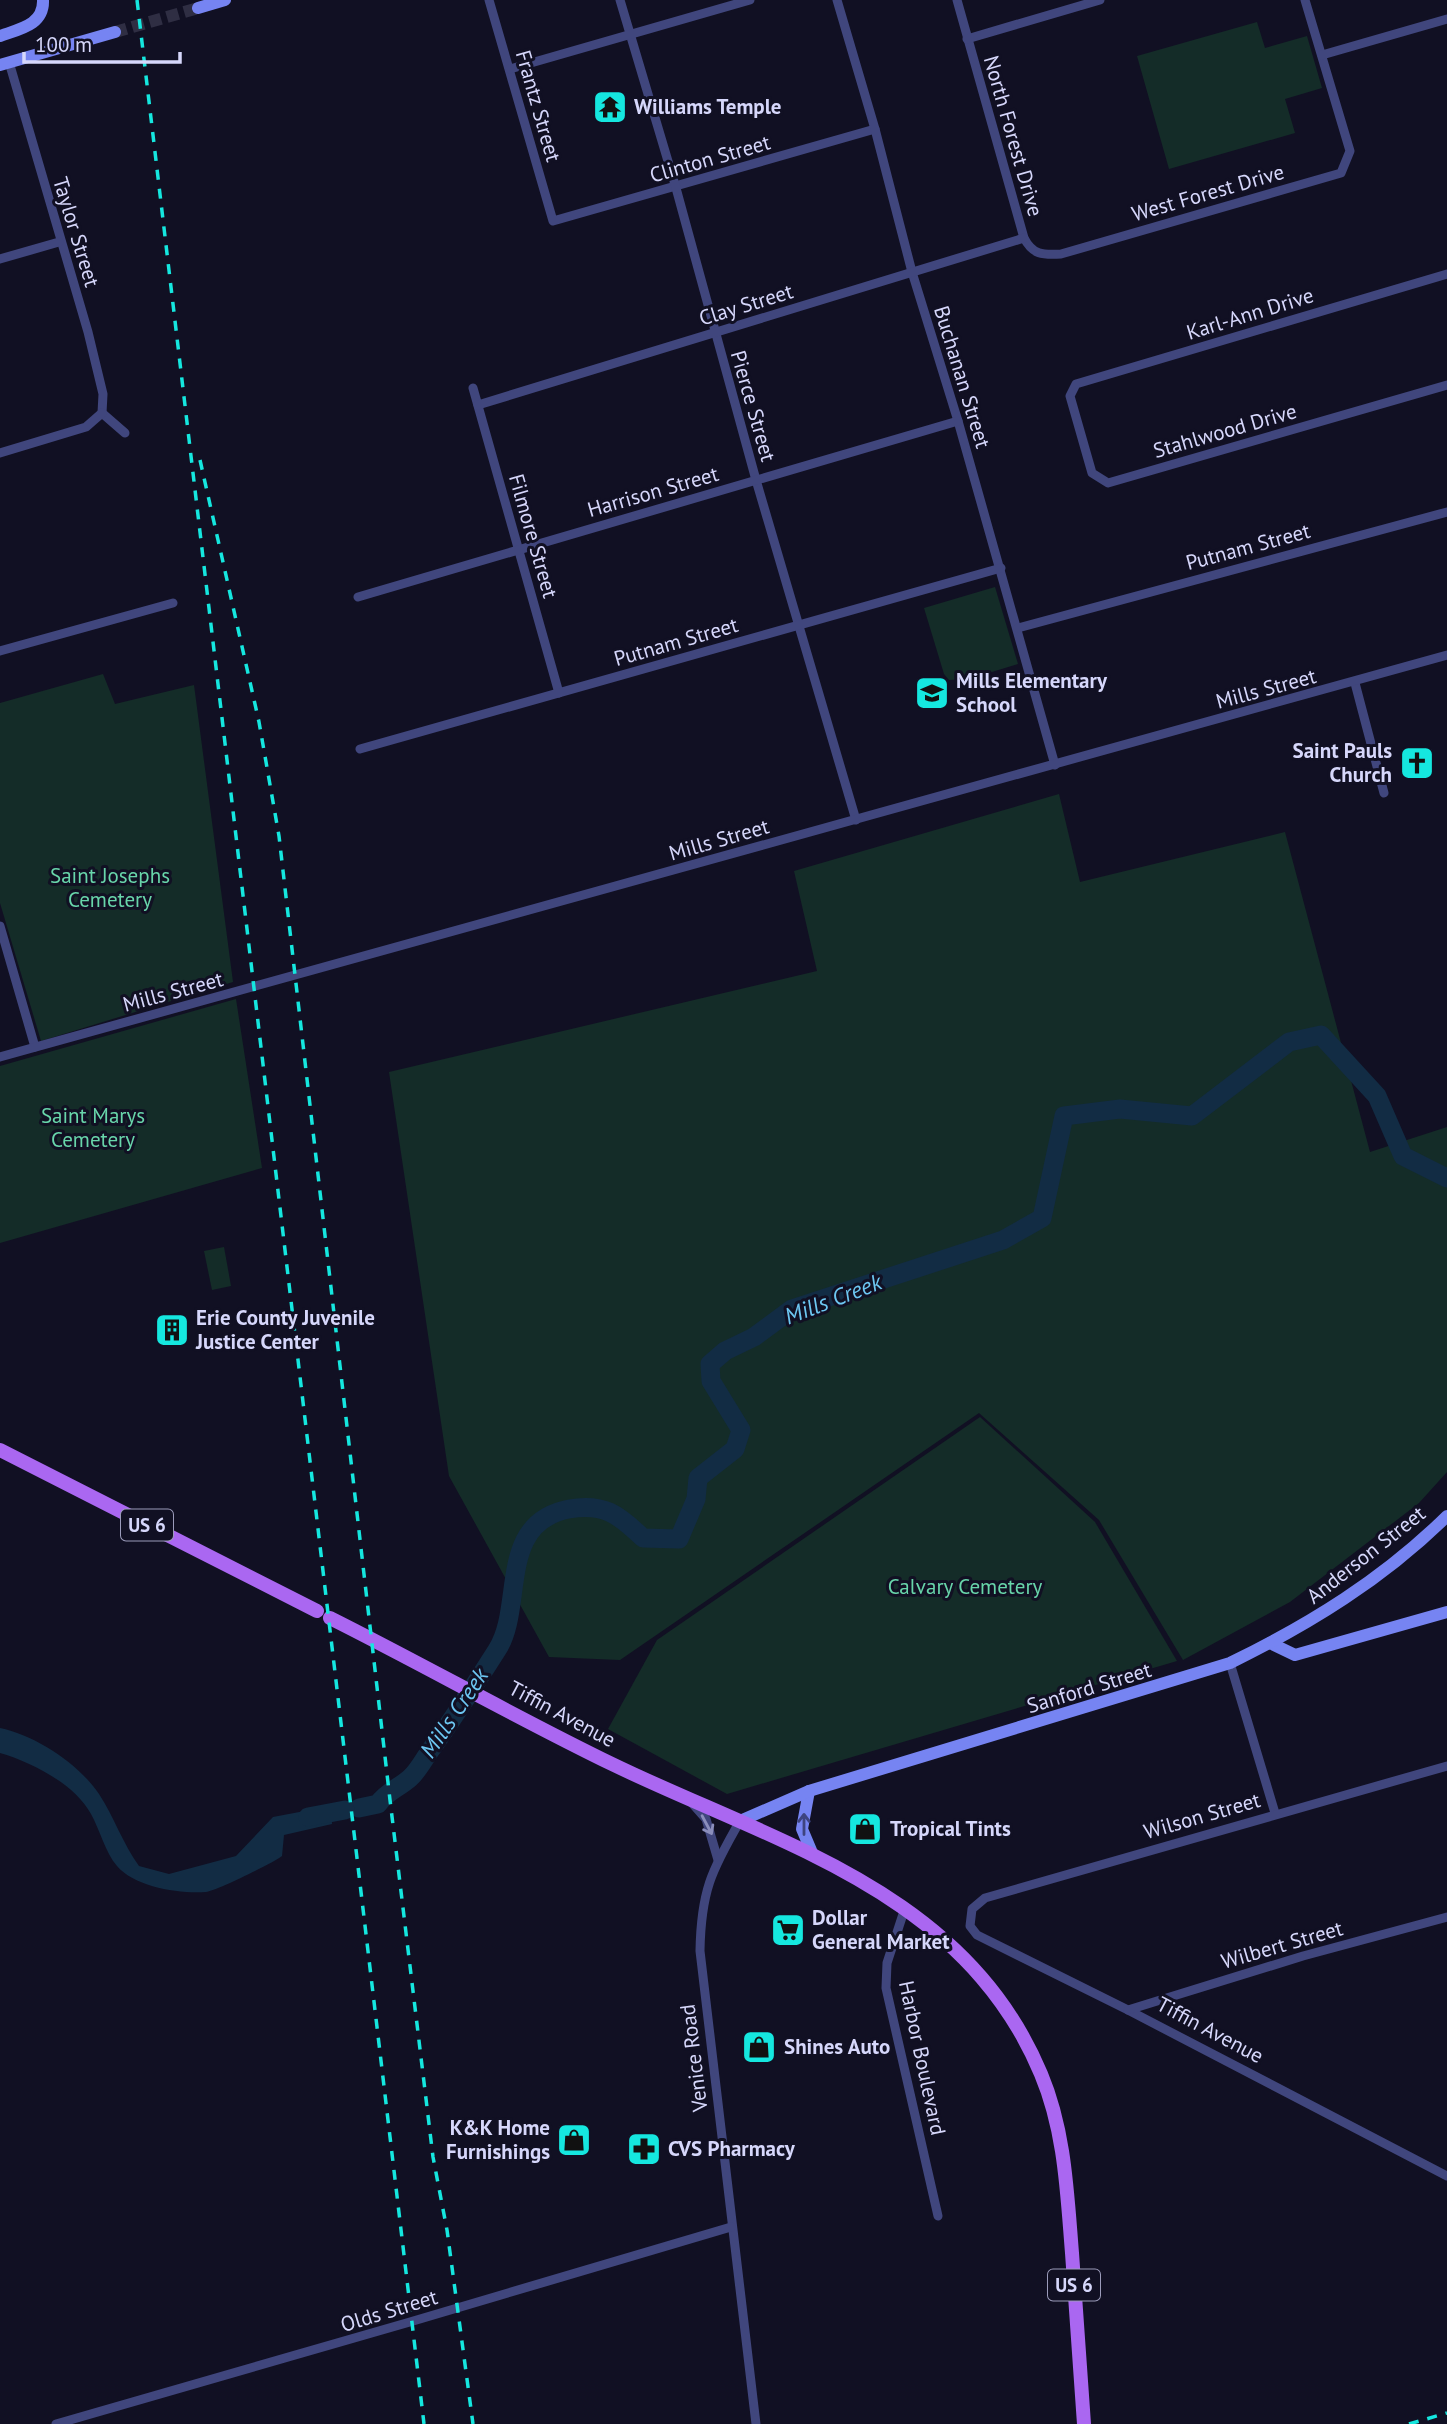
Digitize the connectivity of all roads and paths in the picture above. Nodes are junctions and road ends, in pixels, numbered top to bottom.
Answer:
1 (43, 0) edge
2 (226, 0) edge
3 (489, 0) edge
4 (620, 0) edge
5 (750, 0) edge
6 (837, 0) edge
7 (957, 0) edge
8 (1100, 0) edge
9 (1305, 0) edge
10 (198, 8) tunnel mouth
11 (1447, 19) edge
12 (115, 32) tunnel mouth
13 (0, 36) edge
14 (631, 36) junction
15 (967, 39) junction
16 (1322, 55) junction
17 (4, 64) edge
18 (510, 69) junction
19 (875, 129) junction
20 (676, 188) junction
21 (553, 221) joint
22 (1024, 238) junction
23 (60, 242) junction
24 (1060, 254) joint
25 (0, 259) edge
26 (912, 272) junction
27 (1447, 274) edge
28 (713, 333) junction
29 (1447, 385) edge
30 (472, 388) dead end
31 (1070, 396) joint
32 (478, 405) junction
33 (102, 413) junction
34 (958, 421) junction
35 (125, 433) dead end
36 (0, 453) edge
37 (755, 480) junction
38 (1447, 512) edge
39 (519, 550) junction
40 (1001, 568) junction
41 (358, 597) dead end
42 (173, 603) dead end
43 (801, 625) junction
44 (1018, 628) junction
45 (0, 651) edge
46 (1447, 655) edge
47 (1355, 683) junction
48 (559, 693) junction
49 (360, 749) dead end
50 (1055, 765) junction
51 (1384, 793) dead end
52 (856, 820) junction
53 (0, 926) edge
54 (35, 1046) junction
55 (0, 1057) edge
56 (0, 1450) edge
57 (1447, 1516) edge
58 (1447, 1612) edge
59 (1270, 1643) junction
60 (1230, 1663) junction
61 (1447, 1766) edge
62 (809, 1791) junction
63 (685, 1796) junction
64 (1275, 1813) junction
65 (740, 1821) junction
66 (813, 1855) junction
67 (718, 1860) junction
68 (905, 1908) junction
69 (972, 1909) joint
70 (1447, 1917) edge
71 (1128, 2010) junction
72 (1447, 2176) edge
73 (938, 2216) dead end
74 (731, 2227) junction
75 (56, 2424) edge
76 (756, 2424) edge
77 (1084, 2424) edge

1 - 13 main road
2 - 10 main road
3 - 18 street, Frantz Street
4 - 14 street, Pierce Street
5 - 14 street
6 - 19 street, Buchanan Street
7 - 15 street, North Forest Drive
8 - 15 street
9 - 16 street
11 - 16 street
12 - 17 main road
14 - 18 street
14 - 20 street, Pierce Street
15 - 22 street, North Forest Drive
16 - 24 street, West Forest Drive
17 - 23 street, Taylor Street
18 - 21 street, Frantz Street
19 - 20 street, Clinton Street
19 - 26 street, Buchanan Street
20 - 21 street, Clinton Street
20 - 28 street, Pierce Street
22 - 24 street, North Forest Drive
22 - 26 street, Clay Street
23 - 25 street
23 - 33 street, Taylor Street
26 - 28 street, Clay Street
26 - 34 street, Buchanan Street
27 - 31 street, Karl-Ann Drive
28 - 32 street, Clay Street
28 - 37 street, Pierce Street
29 - 31 street, Stahlwood Drive
30 - 32 street, Filmore Street
32 - 39 street, Filmore Street
33 - 35 street
33 - 36 street
34 - 37 street, Harrison Street
34 - 40 street, Buchanan Street
37 - 39 street, Harrison Street
37 - 43 street, Pierce Street
38 - 44 street, Putnam Street
39 - 41 street, Harrison Street
39 - 48 street, Filmore Street
40 - 43 street, Putnam Street
40 - 44 street, Buchanan Street
42 - 45 street
43 - 48 street, Putnam Street
43 - 52 street, Pierce Street
44 - 50 street, Buchanan Street
46 - 47 street, Mills Street
47 - 50 street, Mills Street
47 - 51 street
48 - 49 street, Putnam Street
50 - 52 street, Mills Street
52 - 54 street, Mills Street
53 - 54 street
54 - 55 street, Mills Street
56 - 63 main road, Tiffin Avenue / US 6
57 - 59 main road, Anderson Street
58 - 59 main road
59 - 60 main road, Sanford Street
60 - 62 main road, Sanford Street
60 - 64 street
61 - 64 street, Wilson Street
62 - 65 main road, Sanford Street
66 -> 62 main road
63 - 65 main road, Tiffin Avenue / US 6
63 -> 67 street
64 - 69 street, Wilson Street
65 - 66 main road, US 6
65 - 67 street, Venice Road
66 - 68 main road, US 6
67 - 74 street, Venice Road
68 - 73 street, Harbor Boulevard
68 - 77 main road, US 6
69 - 71 street, Tiffin Avenue
70 - 71 street, Wilbert Street
71 - 72 street, Tiffin Avenue
74 - 75 street, Olds Street
74 - 76 street, Venice Road

